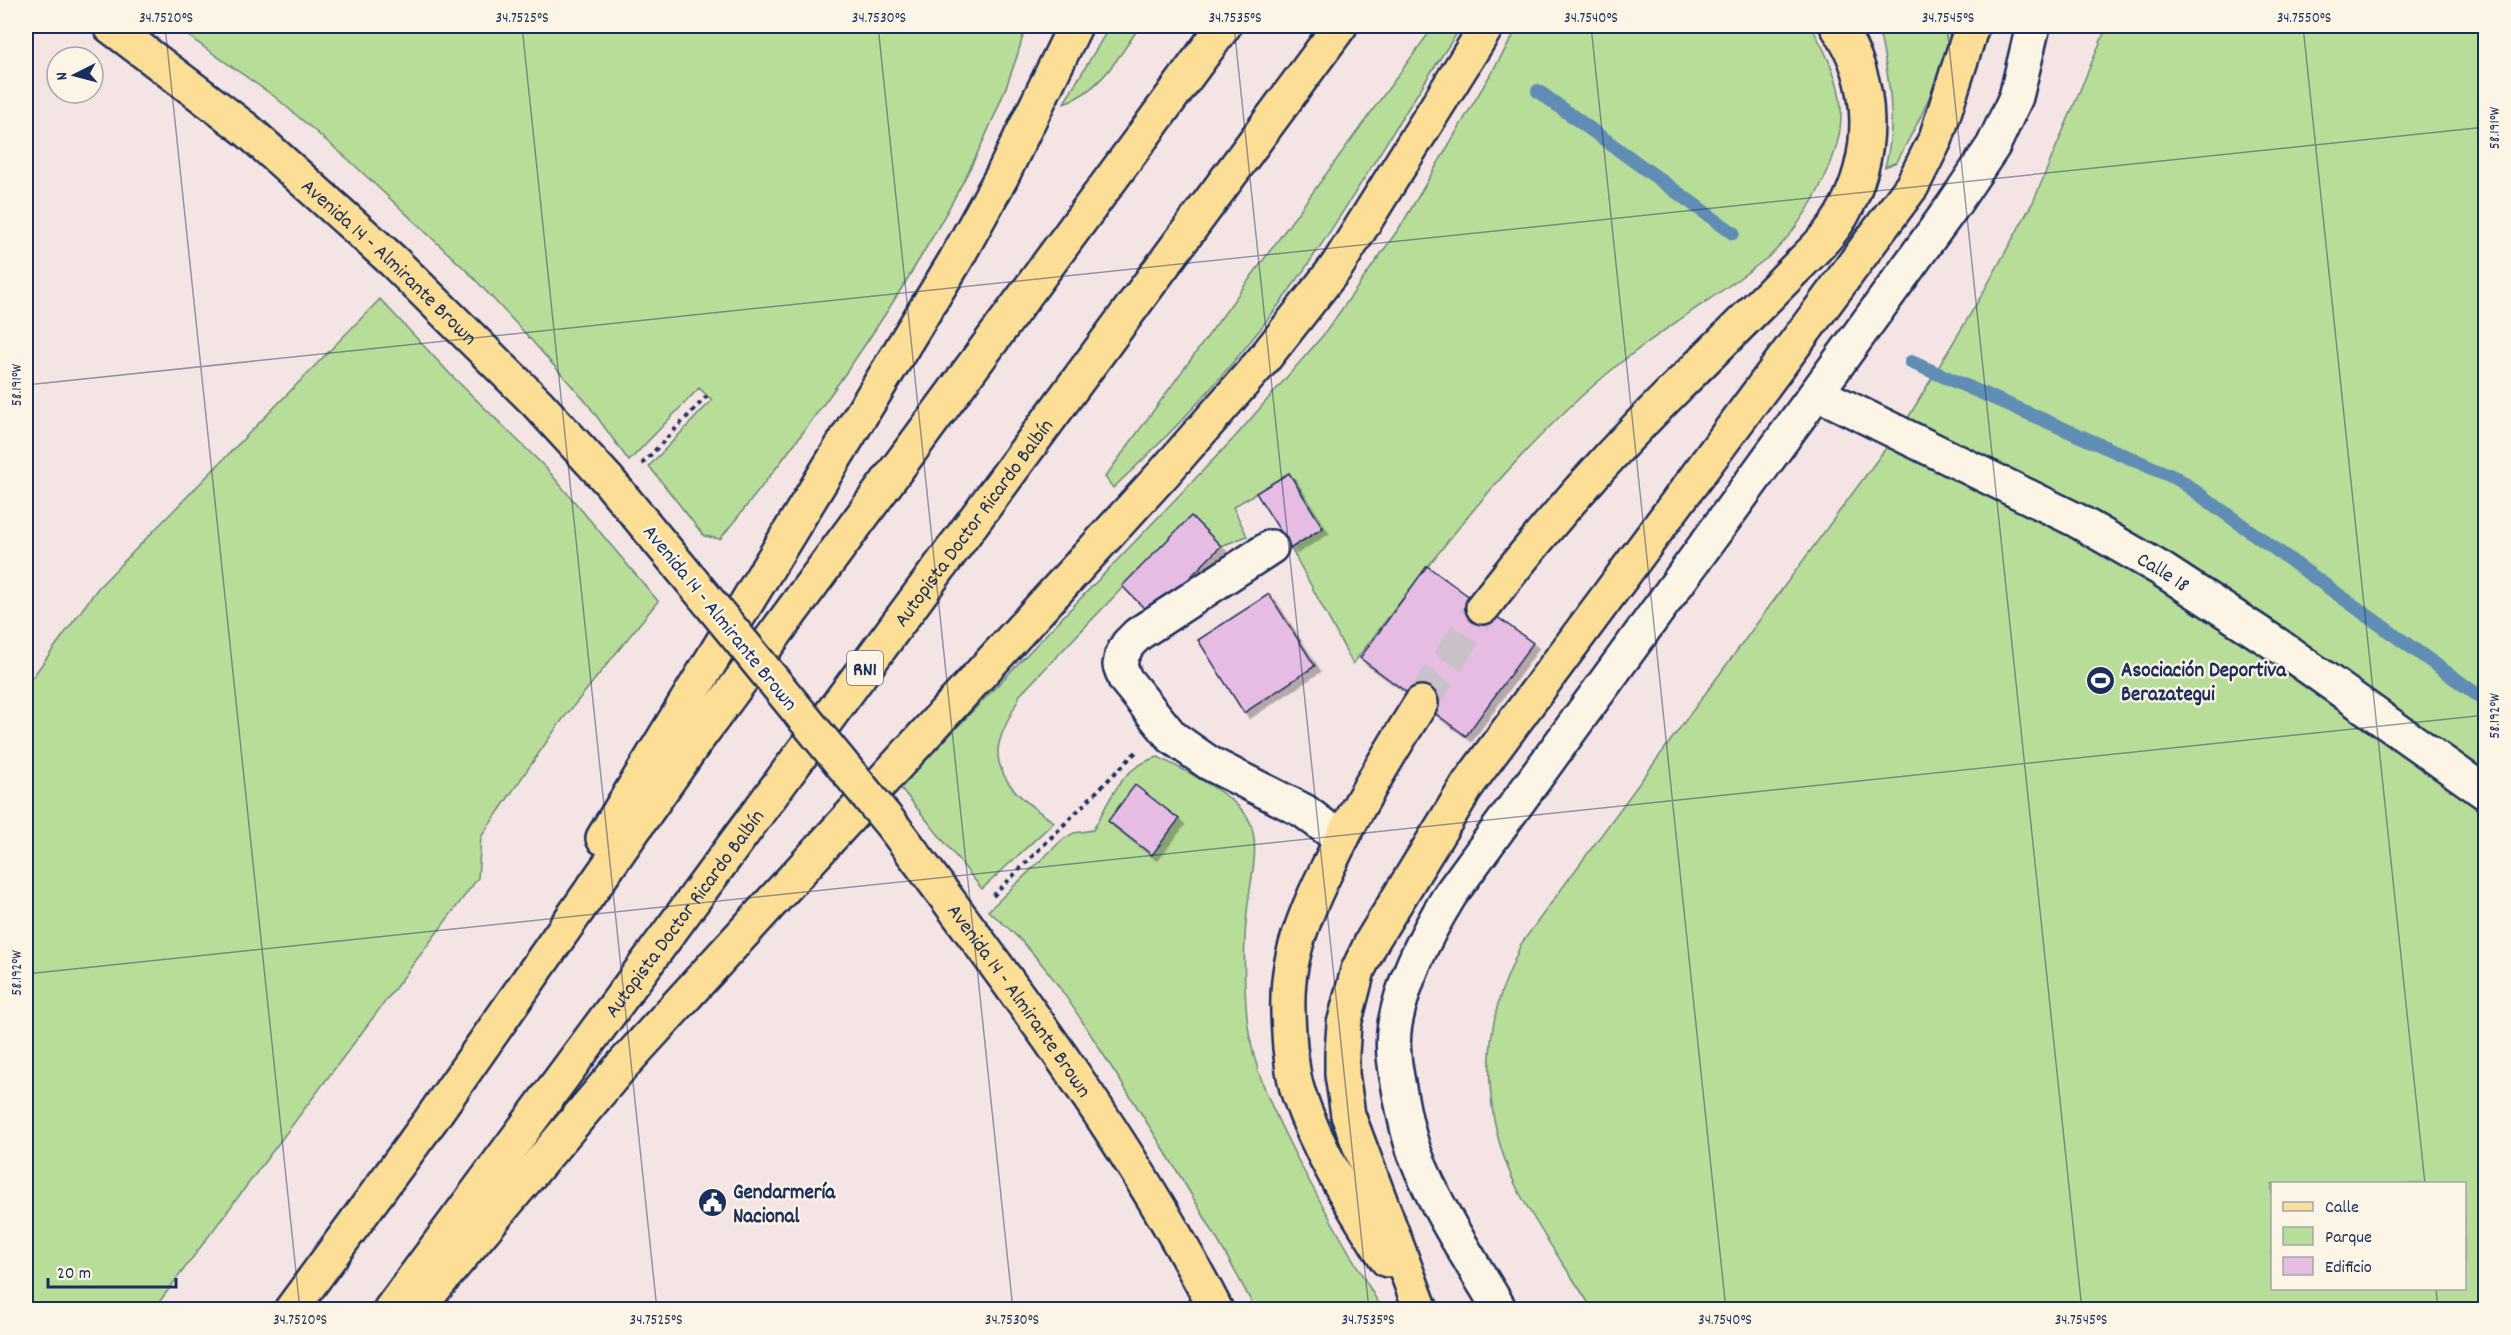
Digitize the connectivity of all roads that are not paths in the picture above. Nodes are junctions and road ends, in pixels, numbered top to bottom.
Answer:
1 (110, 26) edge
2 (1075, 26) edge
3 (1224, 26) edge
4 (1340, 26) edge
5 (1487, 26) edge
6 (1837, 26) edge
7 (1854, 26) edge
8 (1972, 26) edge
9 (2033, 26) edge
10 (1866, 93) junction
11 (1817, 393) junction
12 (1271, 547) dead end
13 (1483, 607) tunnel mouth
14 (1421, 703) tunnel mouth
15 (2486, 793) edge
16 (1341, 839) junction
17 (430, 1121) junction
18 (291, 1310) edge
19 (390, 1310) edge
20 (416, 1310) edge
21 (1216, 1310) edge
22 (1420, 1310) edge
23 (1500, 1310) edge

1 - 21 main road, Avenida 14 - Almirante Brown, bridge
2 - 17 main road
3 - 17 main road
4 - 19 main road, Autopista Doctor Ricardo Balbín / RN1
5 - 20 main road
6 - 10 main road
7 - 10 main road
8 - 22 main road
9 - 11 street
10 - 13 main road
11 - 15 street, Calle 18
11 - 23 street
12 - 16 street
14 - 16 main road
16 - 22 main road
17 - 18 main road

